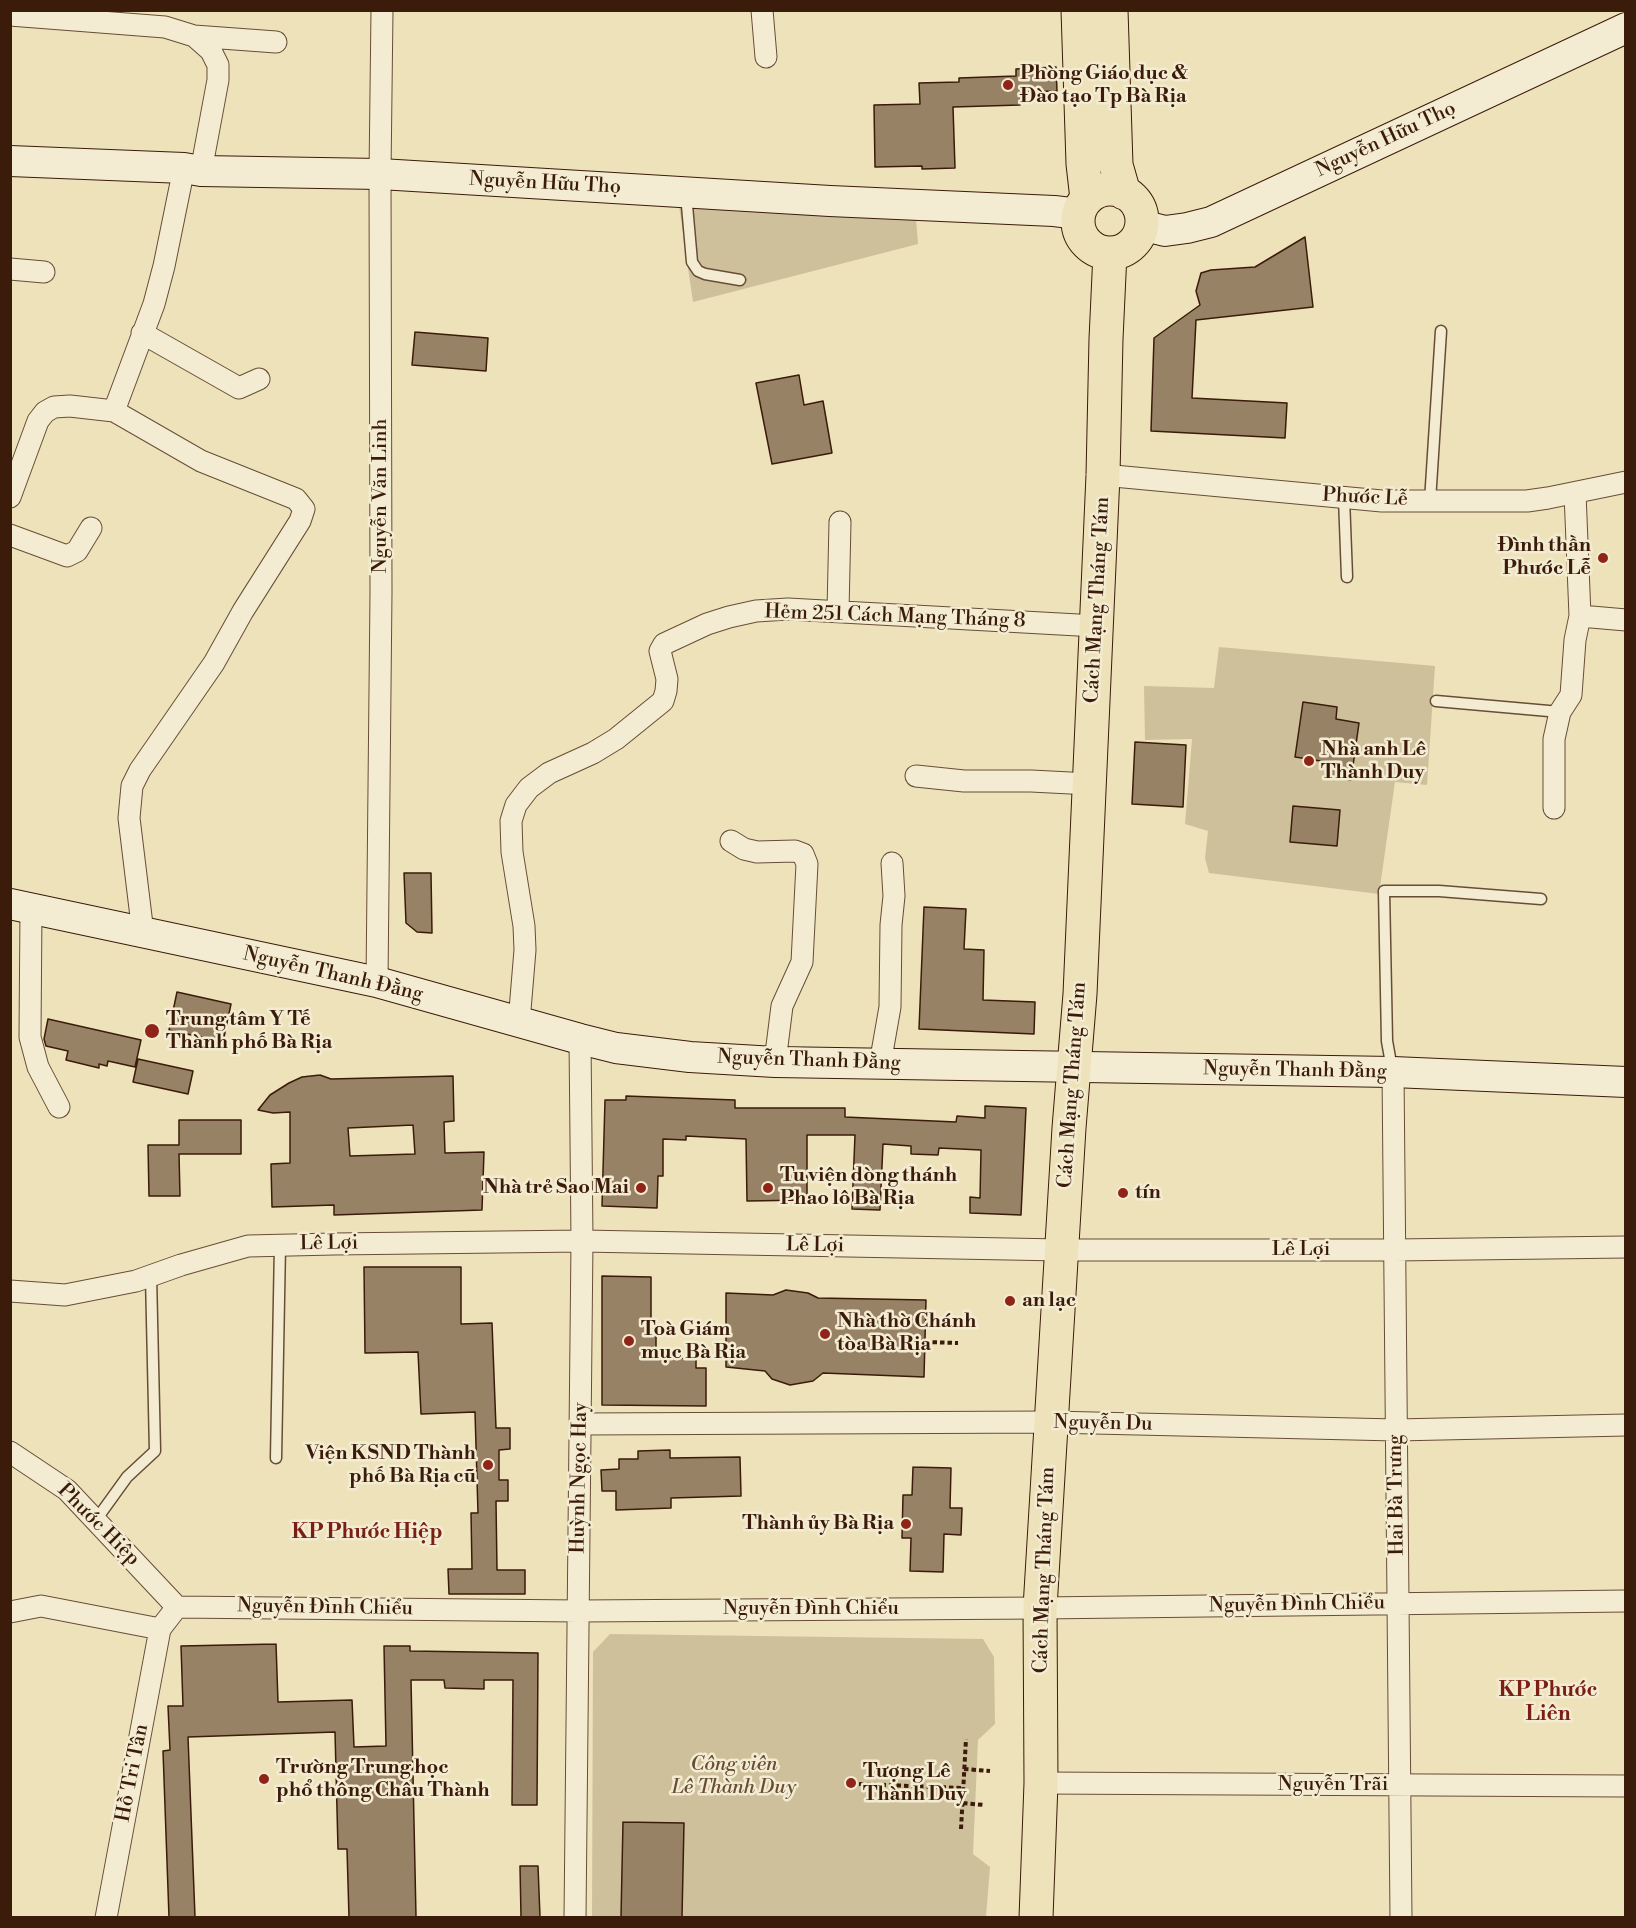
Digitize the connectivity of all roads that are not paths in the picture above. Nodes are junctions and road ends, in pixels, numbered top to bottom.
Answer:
1 (382, 10) edge
2 (762, 10) edge
3 (1078, 10) edge
4 (1111, 10) edge
5 (10, 15) edge
6 (1626, 28) edge
7 (194, 36) junction
8 (276, 42) dead end
9 (766, 57) dead end
10 (10, 161) edge
11 (192, 170) junction
12 (380, 174) junction
13 (686, 193) junction
14 (1124, 193) junction
15 (1083, 206) junction
16 (1141, 225) junction
17 (1110, 253) junction
18 (10, 269) edge
19 (44, 272) dead end
20 (740, 280) dead end
21 (1441, 331) dead end
22 (142, 333) junction
23 (260, 379) dead end
24 (114, 411) junction
25 (1103, 475) junction
26 (1626, 482) edge
27 (1575, 493) junction
28 (10, 497) edge
29 (1344, 498) junction
30 (1430, 501) junction
31 (840, 522) dead end
32 (91, 528) dead end
33 (10, 535) edge
34 (1347, 577) dead end
35 (838, 610) junction
36 (1580, 616) junction
37 (1626, 620) edge
38 (1096, 626) junction
39 (1436, 701) dead end
40 (1560, 712) junction
41 (916, 776) dead end
42 (1090, 784) junction
43 (1554, 808) dead end
44 (731, 841) dead end
45 (892, 863) dead end
46 (1541, 899) dead end
47 (21, 906) edge
48 (143, 933) junction
49 (378, 982) junction
50 (519, 1022) junction
51 (580, 1040) junction
52 (776, 1062) junction
53 (880, 1064) junction
54 (1075, 1068) junction
55 (1393, 1072) junction
56 (1626, 1082) edge
57 (58, 1107) dead end
58 (582, 1242) junction
59 (280, 1245) junction
60 (1626, 1247) edge
61 (1061, 1250) junction
62 (1395, 1250) junction
63 (151, 1276) junction
64 (10, 1291) edge
65 (1051, 1422) junction
66 (580, 1424) junction
67 (1626, 1425) edge
68 (1396, 1430) junction
69 (10, 1452) edge
70 (276, 1458) dead end
71 (96, 1520) junction
72 (1626, 1601) edge
73 (1398, 1604) junction
74 (177, 1607) junction
75 (1040, 1608) junction
76 (579, 1611) junction
77 (10, 1612) edge
78 (160, 1629) junction
79 (1041, 1783) junction
80 (1399, 1785) junction
81 (1626, 1786) edge
82 (106, 1917) edge
83 (575, 1917) edge
84 (1036, 1917) edge
85 (1401, 1917) edge

1 - 12 street, Nguyễn Văn Linh
2 - 9 street
3 - 15 main road
4 - 14 main road
5 - 7 street
6 - 16 main road, Nguyễn Hữu Thọ
7 - 8 street
7 - 11 street
10 - 11 main road, Nguyễn Hữu Thọ
11 - 12 main road, Nguyễn Hữu Thọ
11 - 22 street
12 - 13 main road, Nguyễn Hữu Thọ
12 - 49 street, Nguyễn Văn Linh
13 - 15 main road, Nguyễn Hữu Thọ
13 - 20 lane
14 - 15 main road
14 - 16 main road
15 - 17 main road
16 - 17 main road
17 - 25 main road, Cách Mạng Tháng Tám
18 - 19 street
21 - 30 lane
22 - 23 street
22 - 24 street
24 - 28 street
24 - 48 street
25 - 29 street, Phước Lễ
25 - 38 main road, Cách Mạng Tháng Tám
26 - 27 street, Phước Lễ
27 - 30 street, Phước Lễ
27 - 36 street
29 - 30 street, Phước Lễ
29 - 34 lane
31 - 35 street
32 - 33 street
35 - 38 street, Hẻm 251 Cách Mạng Tháng 8
35 - 50 street, Hẻm 251 Cách Mạng Tháng 8
36 - 37 street
36 - 40 street
38 - 42 main road, Cách Mạng Tháng Tám
39 - 40 lane
40 - 43 street
41 - 42 street
42 - 54 main road, Cách Mạng Tháng Tám
44 - 52 street
45 - 53 street
46 - 55 lane
47 - 48 main road, Nguyễn Thanh Đằng
47 - 57 street
48 - 49 main road, Nguyễn Thanh Đằng
49 - 50 main road, Nguyễn Thanh Đằng
50 - 51 main road, Nguyễn Thanh Đằng
51 - 52 main road, Nguyễn Thanh Đằng
51 - 58 street, Huỳnh Ngọc Hay
52 - 53 main road, Nguyễn Thanh Đằng
53 - 54 main road, Nguyễn Thanh Đằng
54 - 55 main road, Nguyễn Thanh Đằng
54 - 61 main road, Cách Mạng Tháng Tám
55 - 56 main road, Nguyễn Thanh Đằng
55 - 62 street, Hai Bà Trưng
58 - 59 street, Lê Lợi
58 - 61 street, Lê Lợi
58 - 66 street, Huỳnh Ngọc Hay
59 - 63 street, Lê Lợi
59 - 70 lane
60 - 62 street, Lê Lợi
61 - 62 street, Lê Lợi
61 - 65 main road, Cách Mạng Tháng Tám
62 - 68 street, Hai Bà Trưng
63 - 64 street, Lê Lợi
63 - 71 lane
65 - 66 street, Nguyễn Du
65 - 68 street, Nguyễn Du
65 - 75 main road, Cách Mạng Tháng Tám
66 - 76 street, Huỳnh Ngọc Hay
67 - 68 street, Nguyễn Du
68 - 73 street, Hai Bà Trưng
69 - 71 street, Phước Hiệp
71 - 74 street, Phước Hiệp
72 - 73 street, Nguyễn Đình Chiểu
73 - 75 street, Nguyễn Đình Chiểu
73 - 80 street, Hai Bà Trưng
74 - 76 street, Nguyễn Đình Chiểu
74 - 78 street
75 - 76 street, Nguyễn Đình Chiểu
75 - 79 main road, Cách Mạng Tháng Tám
76 - 83 street, Huỳnh Ngọc Hay
77 - 78 street
78 - 82 street, Hồ Tri Tân
79 - 80 street, Nguyễn Trãi
79 - 84 main road, Cách Mạng Tháng Tám
80 - 81 street, Nguyễn Trãi
80 - 85 street, Hai Bà Trưng

